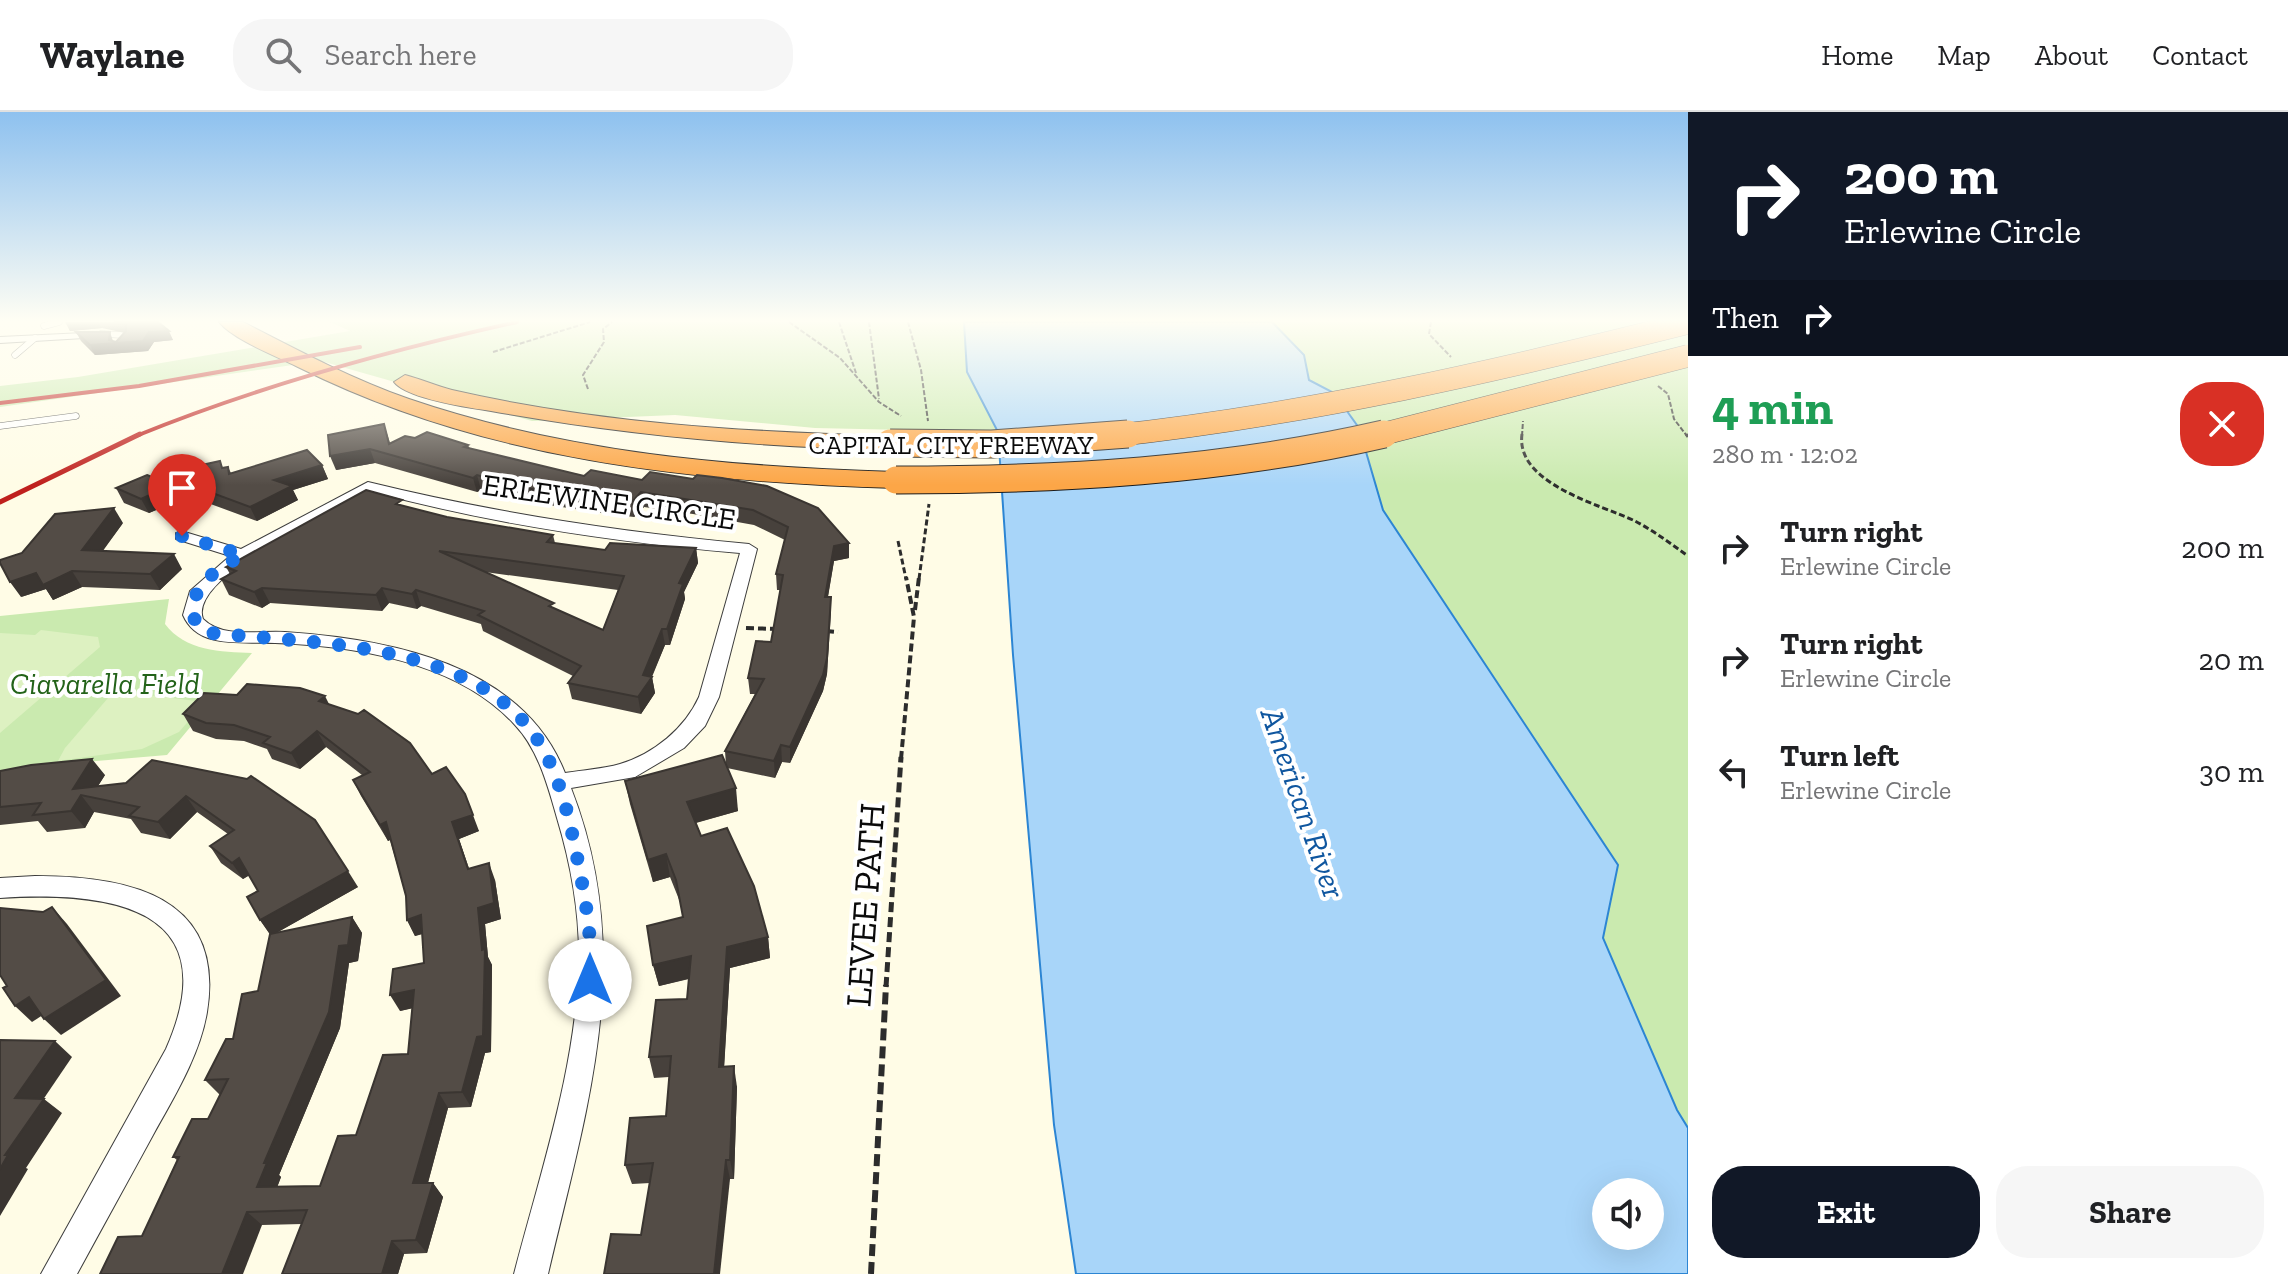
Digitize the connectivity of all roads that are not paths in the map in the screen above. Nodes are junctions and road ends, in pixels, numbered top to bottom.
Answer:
1 (333, 376) edge
2 (393, 376) edge
3 (1461, 376) edge
4 (1608, 376) edge
5 (76, 416) dead end
6 (0, 426) edge
7 (182, 536) dead end
8 (243, 555) junction
9 (559, 782) junction
10 (0, 888) edge
11 (58, 1274) edge
12 (531, 1274) edge

1 - 4 highway, CAPITAL CITY FREEWAY, bridge
2 - 3 highway, CAPITAL CITY FREEWAY, bridge
5 - 6 lane
7 - 8 street
8 - 9 street, ERLEWINE CIRCLE
8 - 9 street, ERLEWINE CIRCLE
9 - 12 street
10 - 11 street

